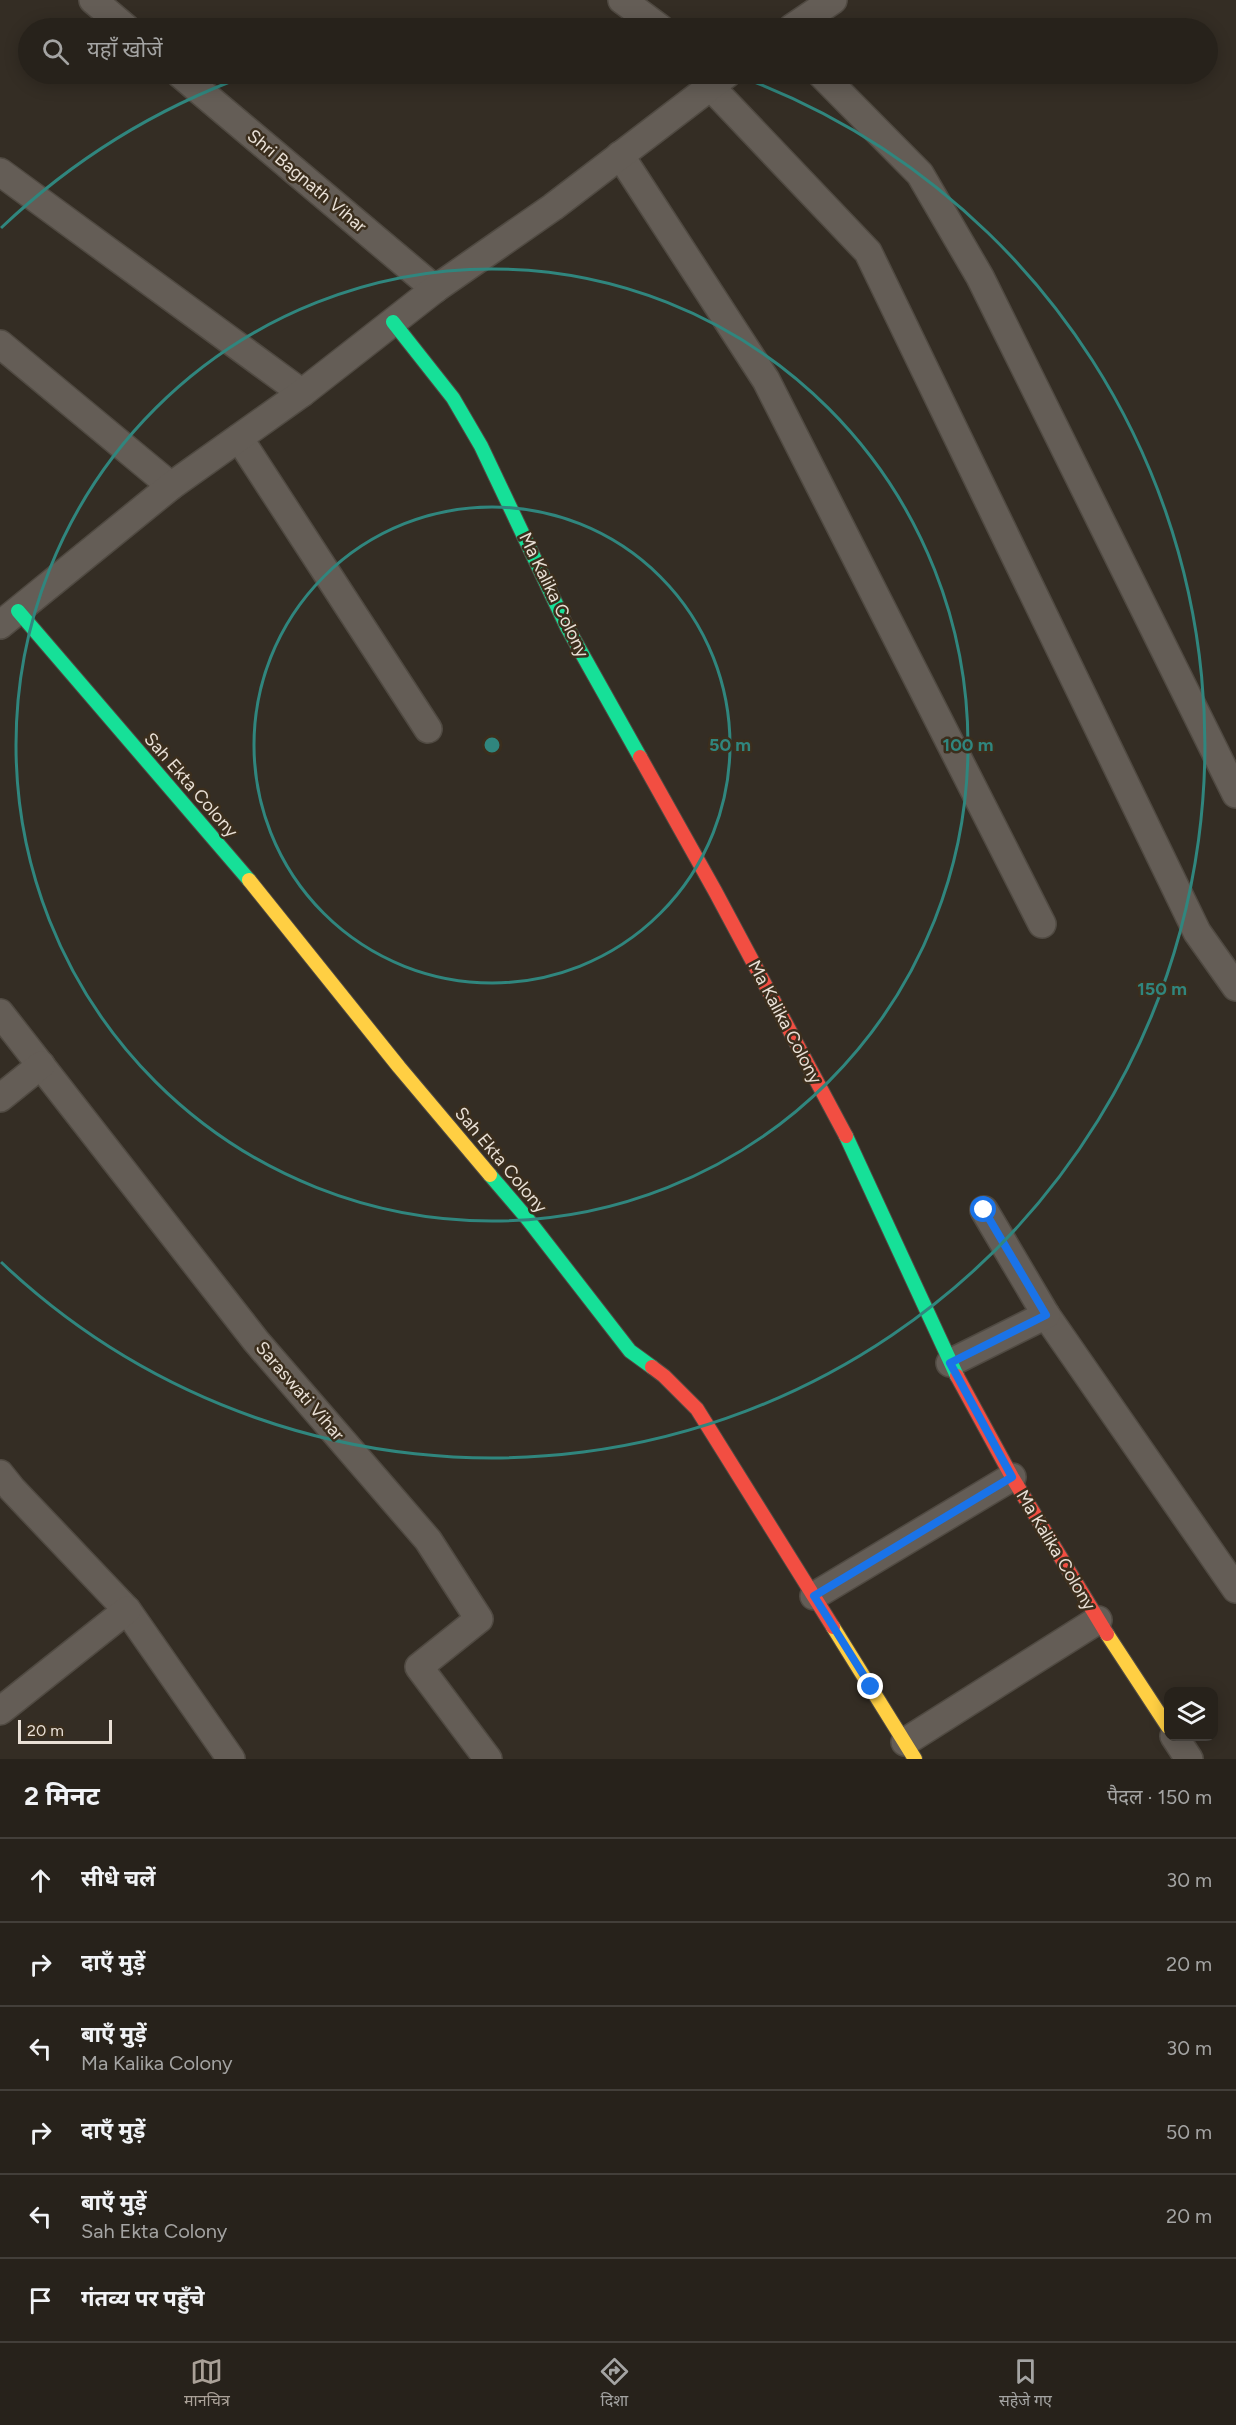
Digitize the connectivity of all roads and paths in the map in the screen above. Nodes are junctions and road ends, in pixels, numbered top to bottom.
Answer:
1 (93, 0) edge
2 (621, 0) edge
3 (833, 0) edge
4 (114, 18) edge
5 (646, 18) edge
6 (807, 18) edge
7 (192, 84) edge
8 (711, 84) edge
9 (726, 84) edge
10 (832, 84) edge
11 (620, 155) junction
12 (0, 172) edge
13 (435, 289) junction
14 (393, 322) junction
15 (0, 344) edge
16 (302, 393) junction
17 (239, 438) junction
18 (171, 486) junction
19 (9, 618) edge
20 (428, 729) dead end
21 (1236, 794) edge
22 (1042, 924) dead end
23 (1236, 987) edge
24 (0, 1013) edge
25 (41, 1065) junction
26 (0, 1098) edge
27 (984, 1210) dead end
28 (1046, 1315) junction
29 (950, 1363) junction
30 (0, 1474) edge
31 (1012, 1477) junction
32 (1236, 1589) edge
33 (814, 1596) junction
34 (127, 1610) junction
35 (1098, 1620) junction
36 (0, 1711) edge
37 (1164, 1721) edge
38 (1177, 1741) edge
39 (910, 1751) edge
40 (231, 1759) edge
41 (488, 1759) edge
42 (1189, 1759) edge

1 - 4 street
2 - 5 street
3 - 6 street
7 - 13 street, Shri Bagnath Vihar
8 - 11 street
9 - 23 street
10 - 21 street
11 - 13 street
11 - 22 street
12 - 16 street
13 - 14 street
14 - 16 street
14 - 29 street, Ma Kalika Colony
15 - 18 street
16 - 17 street
17 - 18 street
17 - 20 street
18 - 19 street
19 - 33 street, Sah Ekta Colony
24 - 25 street, Saraswati Vihar
25 - 26 street
25 - 41 street, Saraswati Vihar
27 - 28 street
28 - 29 street
28 - 32 street
29 - 31 street, Ma Kalika Colony
30 - 34 street
31 - 33 street
31 - 35 street, Ma Kalika Colony
33 - 39 street, Sah Ekta Colony
34 - 36 street
34 - 40 street
35 - 37 street, Ma Kalika Colony
35 - 39 street
38 - 42 street

